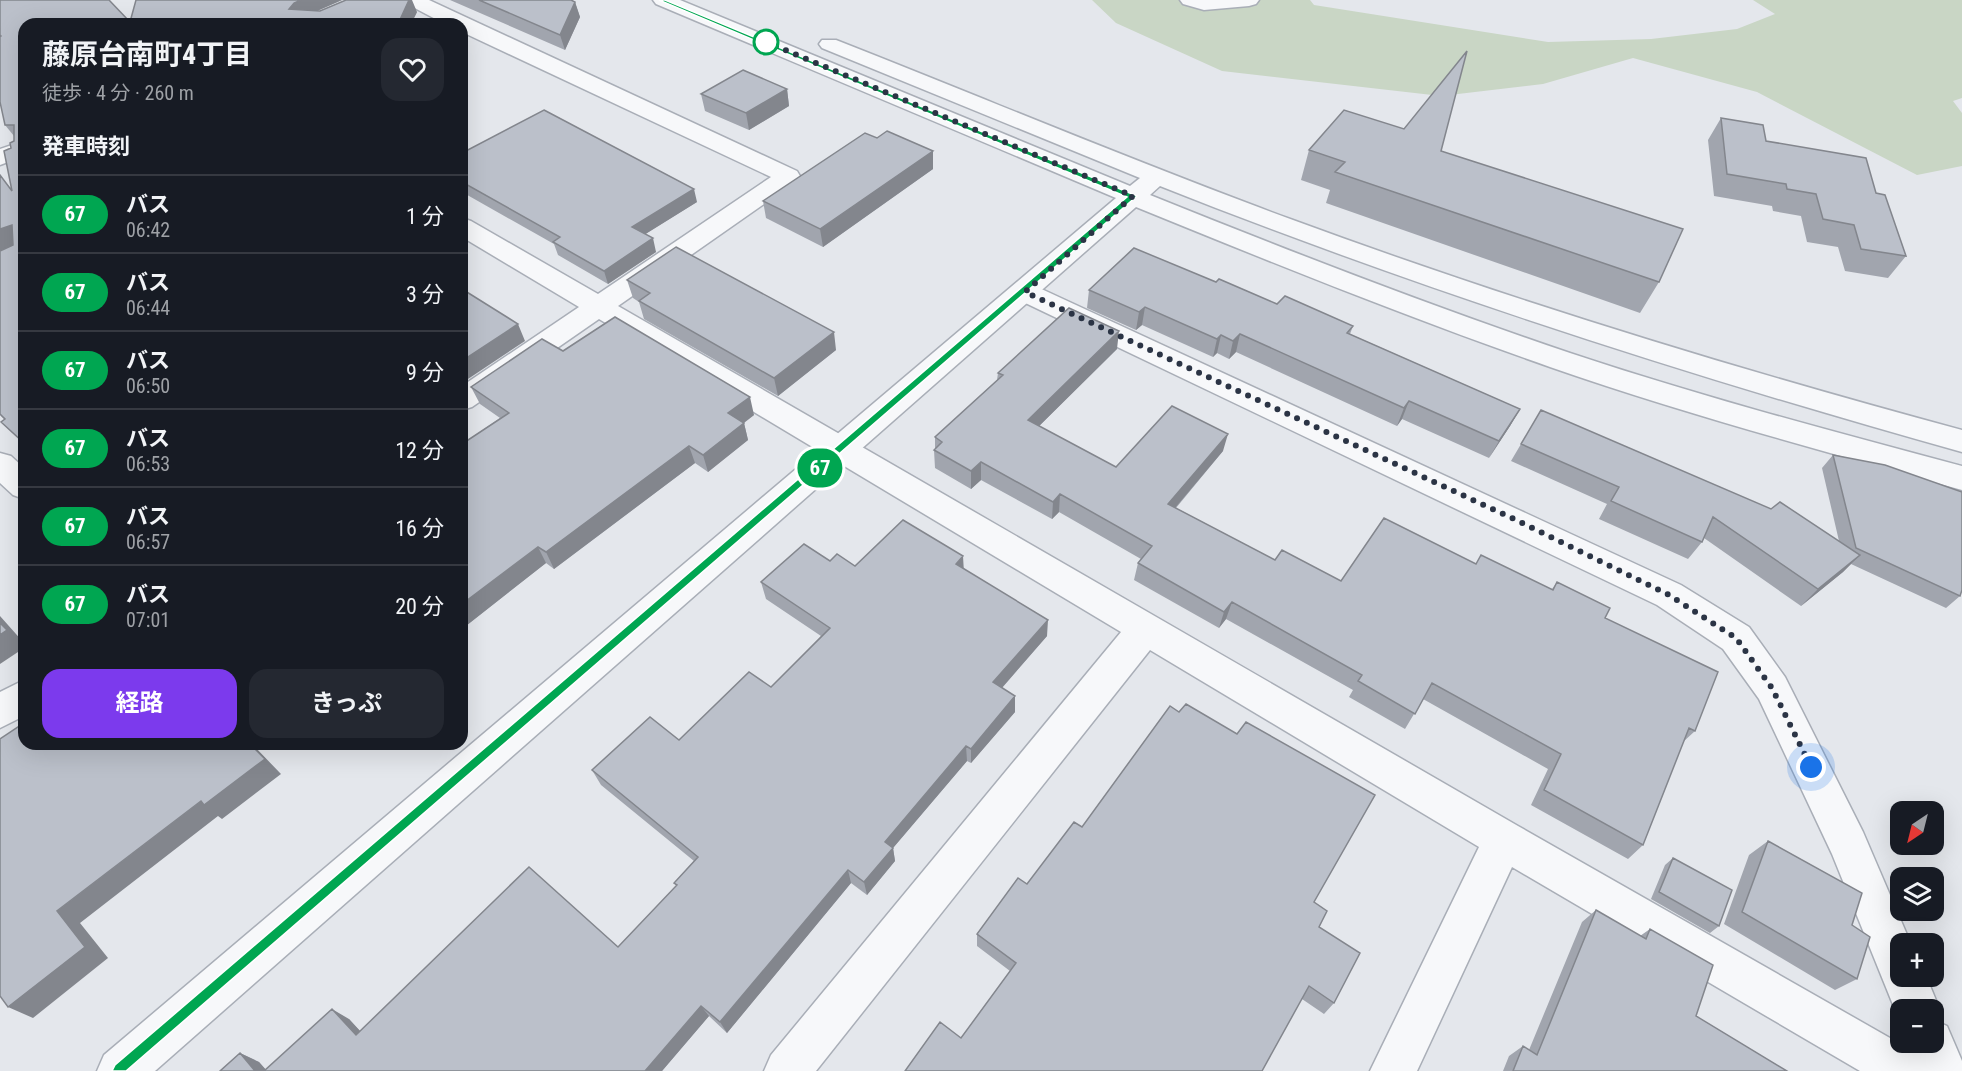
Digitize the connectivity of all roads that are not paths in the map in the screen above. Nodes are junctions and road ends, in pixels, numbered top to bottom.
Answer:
1 (414, 0) edge
2 (663, 0) edge
3 (719, 0) edge
4 (1190, 0) edge
5 (1250, 0) edge
6 (445, 18) edge
7 (468, 31) edge
8 (18, 150) edge
9 (0, 158) edge
10 (1145, 185) junction
11 (468, 229) edge
12 (1025, 292) junction
13 (600, 306) junction
14 (468, 396) edge
15 (1962, 441) edge
16 (842, 450) junction
17 (0, 464) edge
18 (1962, 478) edge
19 (18, 481) edge
20 (1146, 628) junction
21 (18, 700) edge
22 (0, 712) edge
23 (1504, 840) junction
24 (1890, 944) edge
25 (1936, 1053) edge
26 (120, 1071) edge
27 (787, 1071) edge
28 (1393, 1071) edge
29 (1904, 1071) edge
30 (1943, 1071) edge

1 - 6 street
2 - 10 street
3 - 10 street
4 - 5 street
7 - 13 street
8 - 9 street
10 - 12 street
10 - 15 street
10 - 18 street
11 - 13 street
12 - 16 street
12 - 24 street
13 - 14 street
13 - 16 street
16 - 20 street
16 - 26 street
17 - 19 street
20 - 23 street
20 - 27 street
21 - 22 street
23 - 28 street
23 - 29 street
25 - 30 street

